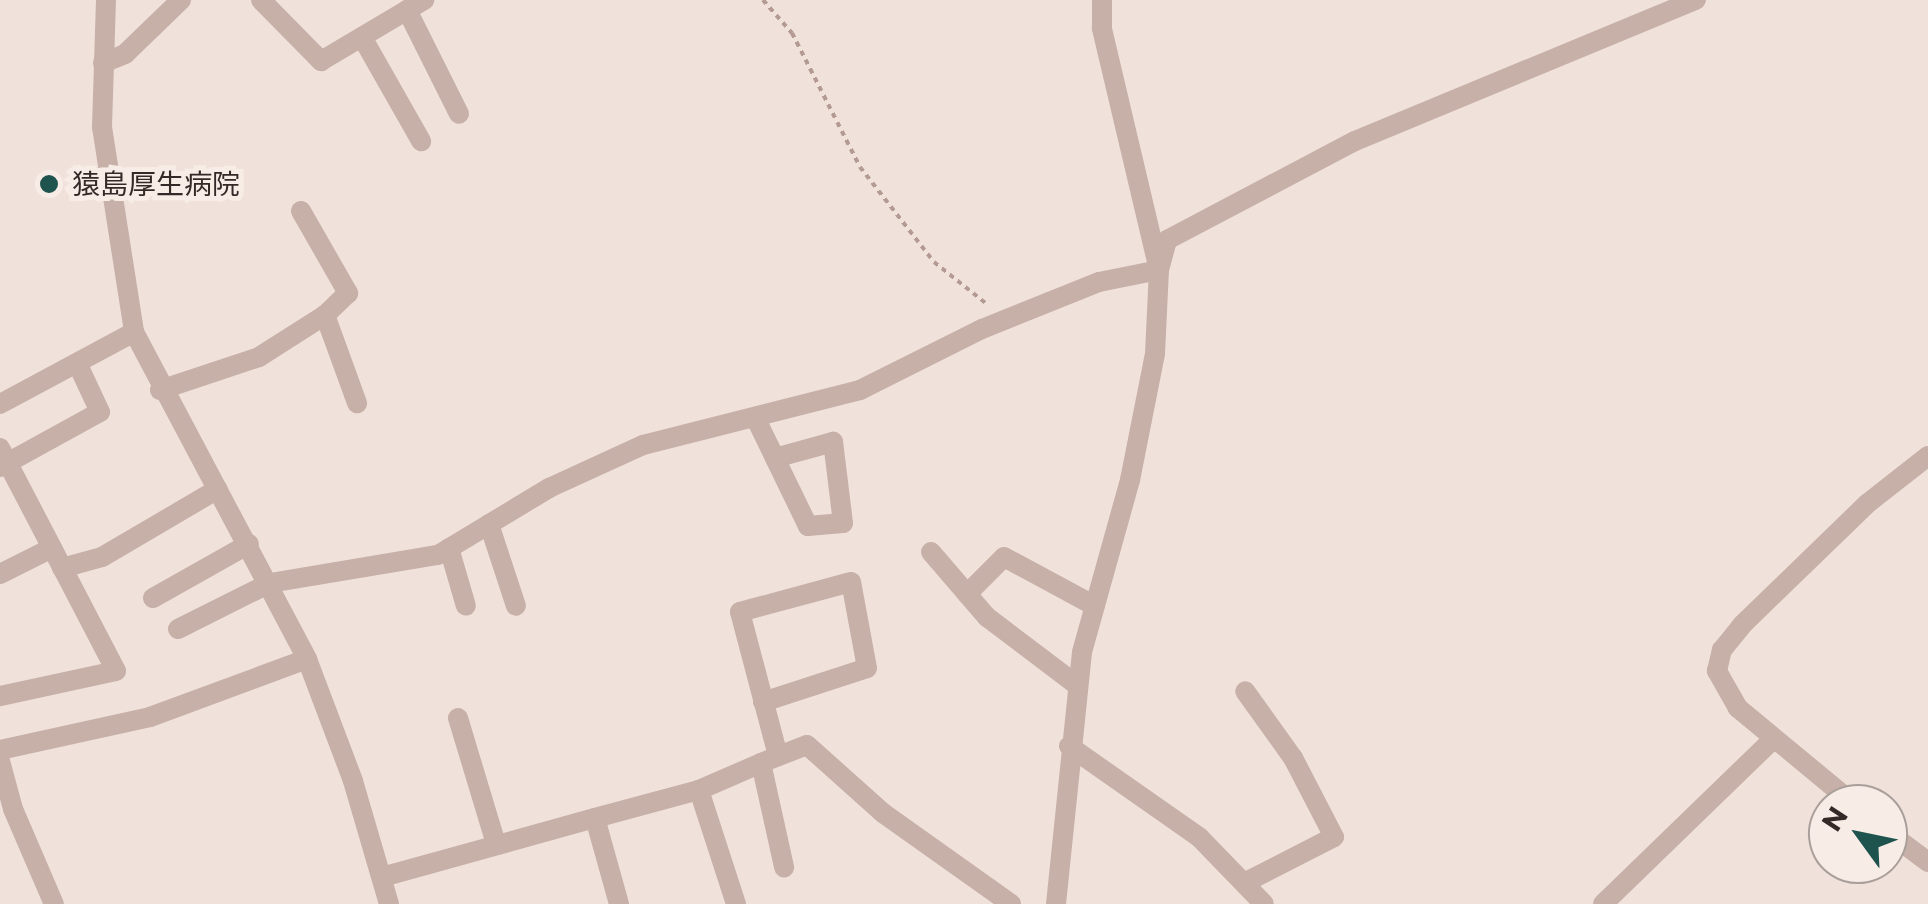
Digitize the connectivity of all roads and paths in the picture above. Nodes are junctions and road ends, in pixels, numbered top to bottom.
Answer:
1 (106, 0) edge
2 (181, 0) edge
3 (260, 0) edge
4 (763, 0) edge
5 (1102, 0) edge
6 (1696, 0) edge
7 (416, 5) edge
8 (362, 37) junction
9 (104, 63) junction
10 (458, 114) dead end
11 (421, 141) dead end
12 (301, 211) dead end
13 (1160, 270) junction
14 (325, 315) junction
15 (1007, 320) junction
16 (134, 332) junction
17 (77, 363) junction
18 (160, 390) junction
19 (356, 403) dead end
20 (0, 404) edge
21 (756, 419) junction
22 (1928, 456) edge
23 (775, 458) junction
24 (2, 459) edge
25 (218, 489) junction
26 (489, 524) junction
27 (249, 544) junction
28 (52, 548) junction
29 (449, 548) junction
30 (931, 552) dead end
31 (62, 568) junction
32 (0, 574) edge
33 (270, 583) junction
34 (967, 594) junction
35 (152, 598) dead end
36 (466, 606) dead end
37 (516, 606) dead end
38 (1095, 606) junction
39 (178, 629) dead end
40 (307, 659) junction
41 (1077, 685) junction
42 (1246, 691) dead end
43 (0, 696) edge
44 (764, 702) junction
45 (458, 718) dead end
46 (1773, 739) junction
47 (1068, 746) junction
48 (0, 750) edge
49 (769, 759) junction
50 (0, 761) edge
51 (1829, 784) edge
52 (699, 790) junction
53 (596, 818) junction
54 (496, 844) junction
55 (784, 868) dead end
56 (382, 877) junction
57 (1244, 883) junction
58 (54, 904) edge
59 (389, 904) edge
60 (620, 904) edge
61 (736, 904) edge
62 (1010, 904) edge
63 (1056, 904) edge
64 (1264, 904) edge
65 (1604, 904) edge

1 - 9 street
2 - 9 street
3 - 8 street
4 - 15 path
5 - 13 street
6 - 13 street
7 - 8 street
7 - 10 street
8 - 11 street
9 - 16 street
12 - 14 street
13 - 15 street
13 - 38 street
14 - 18 street
14 - 19 street
15 - 21 street
16 - 17 street
16 - 18 street
17 - 20 street
17 - 24 street
18 - 25 street
21 - 23 street
21 - 26 street
22 - 46 street
23 - 23 street
24 - 28 street
25 - 27 street
25 - 31 street
26 - 29 street
26 - 37 street
27 - 33 street
27 - 35 street
28 - 31 street
28 - 32 street
29 - 33 street
29 - 36 street
30 - 34 street
31 - 43 street
33 - 39 street
33 - 40 street
34 - 38 street
34 - 41 street
38 - 41 street
40 - 48 street
40 - 56 street
41 - 47 street
42 - 57 street
44 - 44 street
44 - 49 street
45 - 54 street
46 - 51 street
46 - 65 street
47 - 57 street
47 - 63 street
49 - 52 street
49 - 55 street
49 - 62 street
50 - 58 street
52 - 53 street
52 - 61 street
53 - 54 street
53 - 60 street
54 - 56 street
56 - 59 street
57 - 64 street

